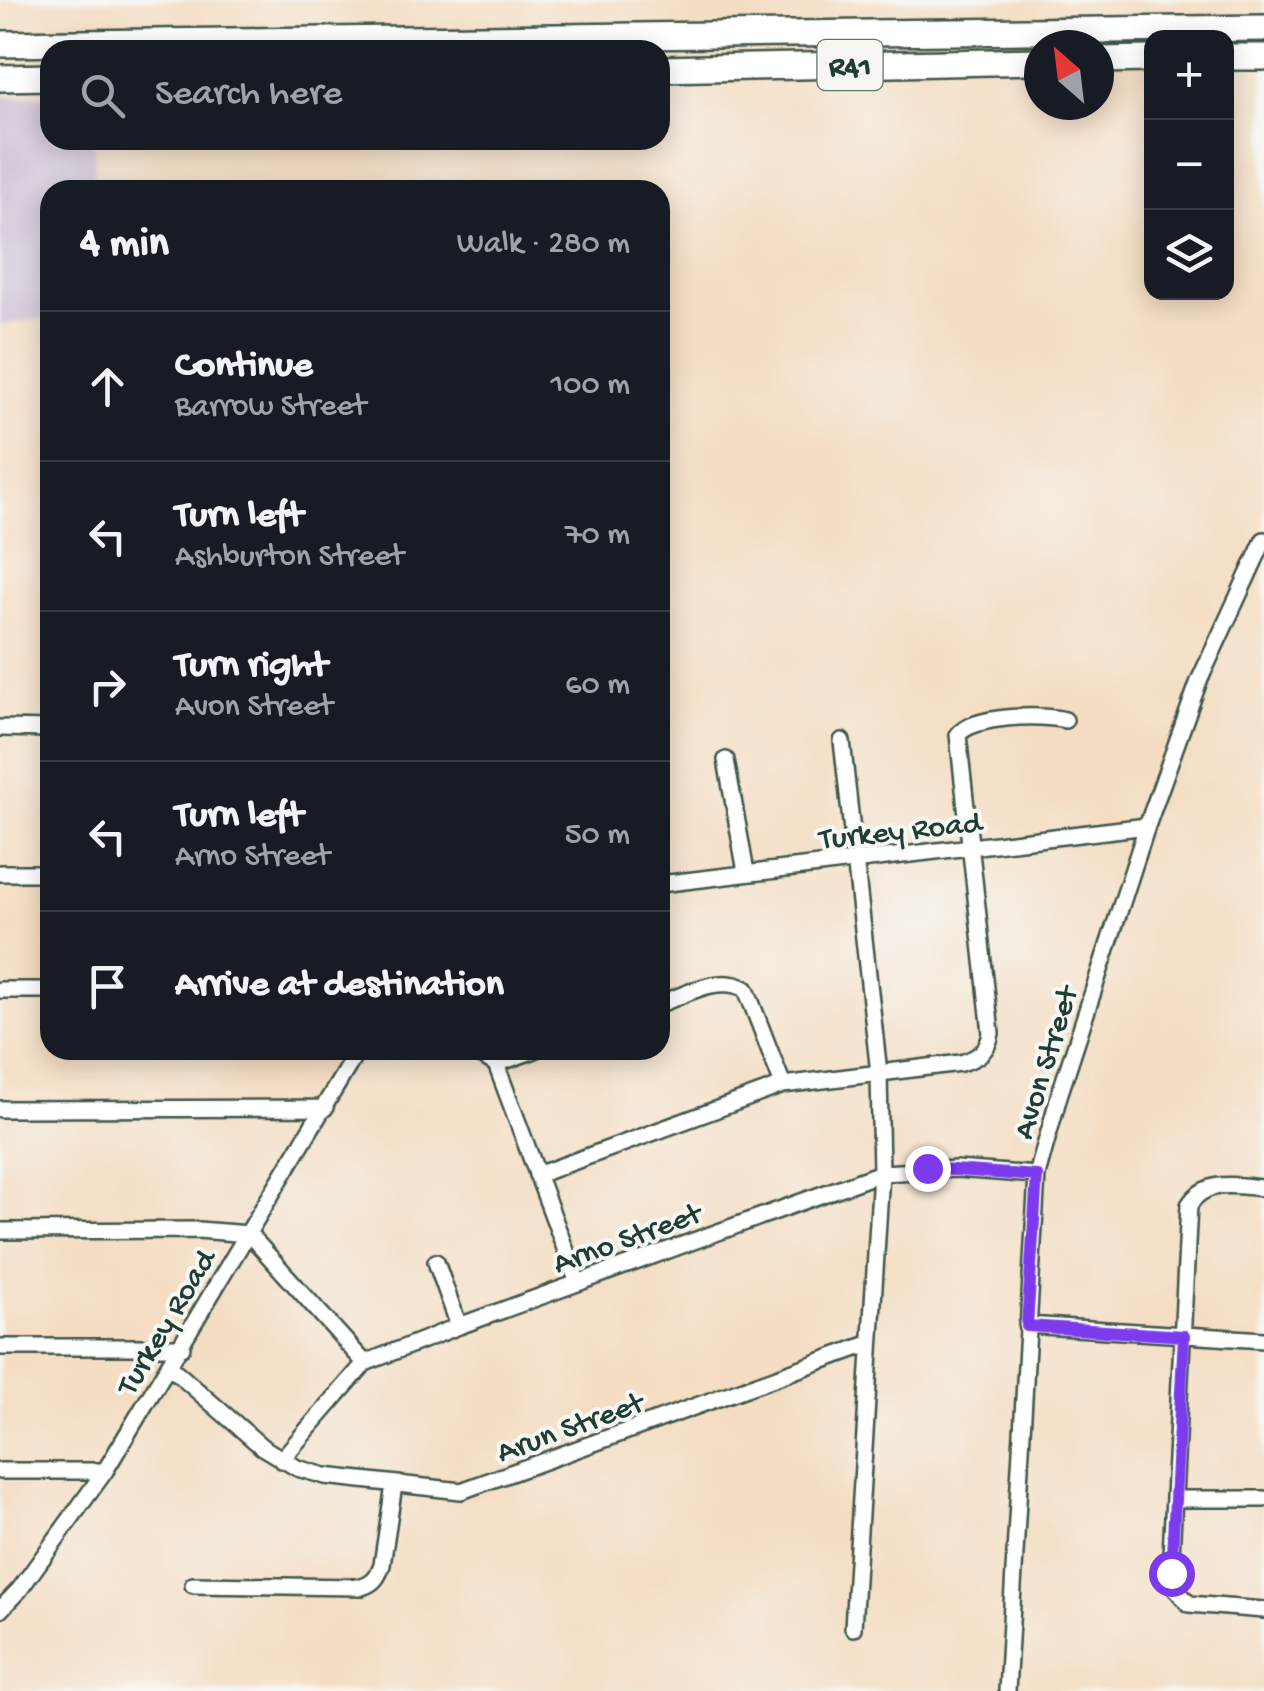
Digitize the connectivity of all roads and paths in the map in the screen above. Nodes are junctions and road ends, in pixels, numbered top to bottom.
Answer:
1 (1264, 28) edge
2 (800, 35) junction
3 (462, 40) edge
4 (0, 44) edge
5 (40, 45) edge
6 (1234, 57) edge
7 (1264, 57) edge
8 (1144, 58) edge
9 (1114, 59) edge
10 (1024, 61) edge
11 (799, 66) junction
12 (670, 69) edge
13 (40, 77) edge
14 (0, 78) edge
15 (1264, 540) edge
16 (1066, 720) dead end
17 (0, 728) edge
18 (40, 728) edge
19 (842, 741) dead end
20 (726, 760) dead end
21 (1147, 826) junction
22 (971, 848) junction
23 (855, 861) junction
24 (746, 872) junction
25 (0, 873) edge
26 (40, 873) edge
27 (670, 883) edge
28 (0, 990) edge
29 (40, 990) edge
30 (670, 1000) edge
31 (352, 1060) edge
32 (489, 1060) edge
33 (507, 1060) edge
34 (496, 1064) junction
35 (879, 1073) junction
36 (784, 1084) junction
37 (325, 1108) junction
38 (0, 1109) edge
39 (881, 1172) junction
40 (537, 1175) junction
41 (1037, 1176) junction
42 (1264, 1188) edge
43 (0, 1231) edge
44 (249, 1234) junction
45 (436, 1262) dead end
46 (578, 1283) junction
47 (459, 1326) junction
48 (1027, 1326) junction
49 (1184, 1336) junction
50 (1264, 1340) edge
51 (868, 1344) junction
52 (0, 1347) edge
53 (182, 1347) junction
54 (365, 1362) junction
55 (169, 1366) junction
56 (281, 1460) junction
57 (0, 1471) edge
58 (105, 1471) junction
59 (394, 1484) junction
60 (1174, 1499) junction
61 (1264, 1499) edge
62 (192, 1585) dead end
63 (0, 1589) edge
64 (20, 1589) junction
65 (0, 1610) edge
66 (1264, 1610) edge
67 (853, 1628) dead end
68 (1007, 1691) edge

1 - 2 main road, R41
2 - 3 main road, R41
2 - 11 main road
4 - 5 main road, R41
6 - 7 main road
8 - 9 main road
10 - 11 main road, R41
11 - 12 main road, R41
13 - 14 main road
15 - 21 street, Avon Street
16 - 22 street
17 - 18 street
19 - 23 street
20 - 24 street
21 - 22 street, Turkey Road
21 - 41 street, Avon Street
22 - 23 street, Turkey Road
22 - 35 street
23 - 24 street, Turkey Road
23 - 35 street
24 - 27 street, Turkey Road
25 - 26 street
28 - 29 street
30 - 36 street
31 - 37 street, Turkey Road
32 - 34 street
33 - 34 street
34 - 40 street
35 - 36 street
35 - 39 street
36 - 40 street
37 - 38 street
37 - 44 street, Turkey Road
39 - 41 street, Arno Street
39 - 46 street, Arno Street
39 - 51 street
40 - 46 street
41 - 48 street, Avon Street
42 - 49 street
43 - 44 street
44 - 53 street, Turkey Road
44 - 54 street
45 - 47 street
46 - 47 street, Arno Street
47 - 54 street, Arno Street
48 - 49 street
48 - 68 street, Avon Street
49 - 50 street
49 - 60 street
51 - 59 street, Arun Street
51 - 67 street
52 - 53 street
53 - 55 street, Turkey Road
54 - 56 street, Arno Street
55 - 56 street, Arun Street
55 - 58 street, Turkey Road
56 - 59 street, Arun Street
57 - 58 street
58 - 64 street, Turkey Road
59 - 62 street
60 - 61 street
60 - 66 street
63 - 64 street
64 - 65 street, Turkey Road

